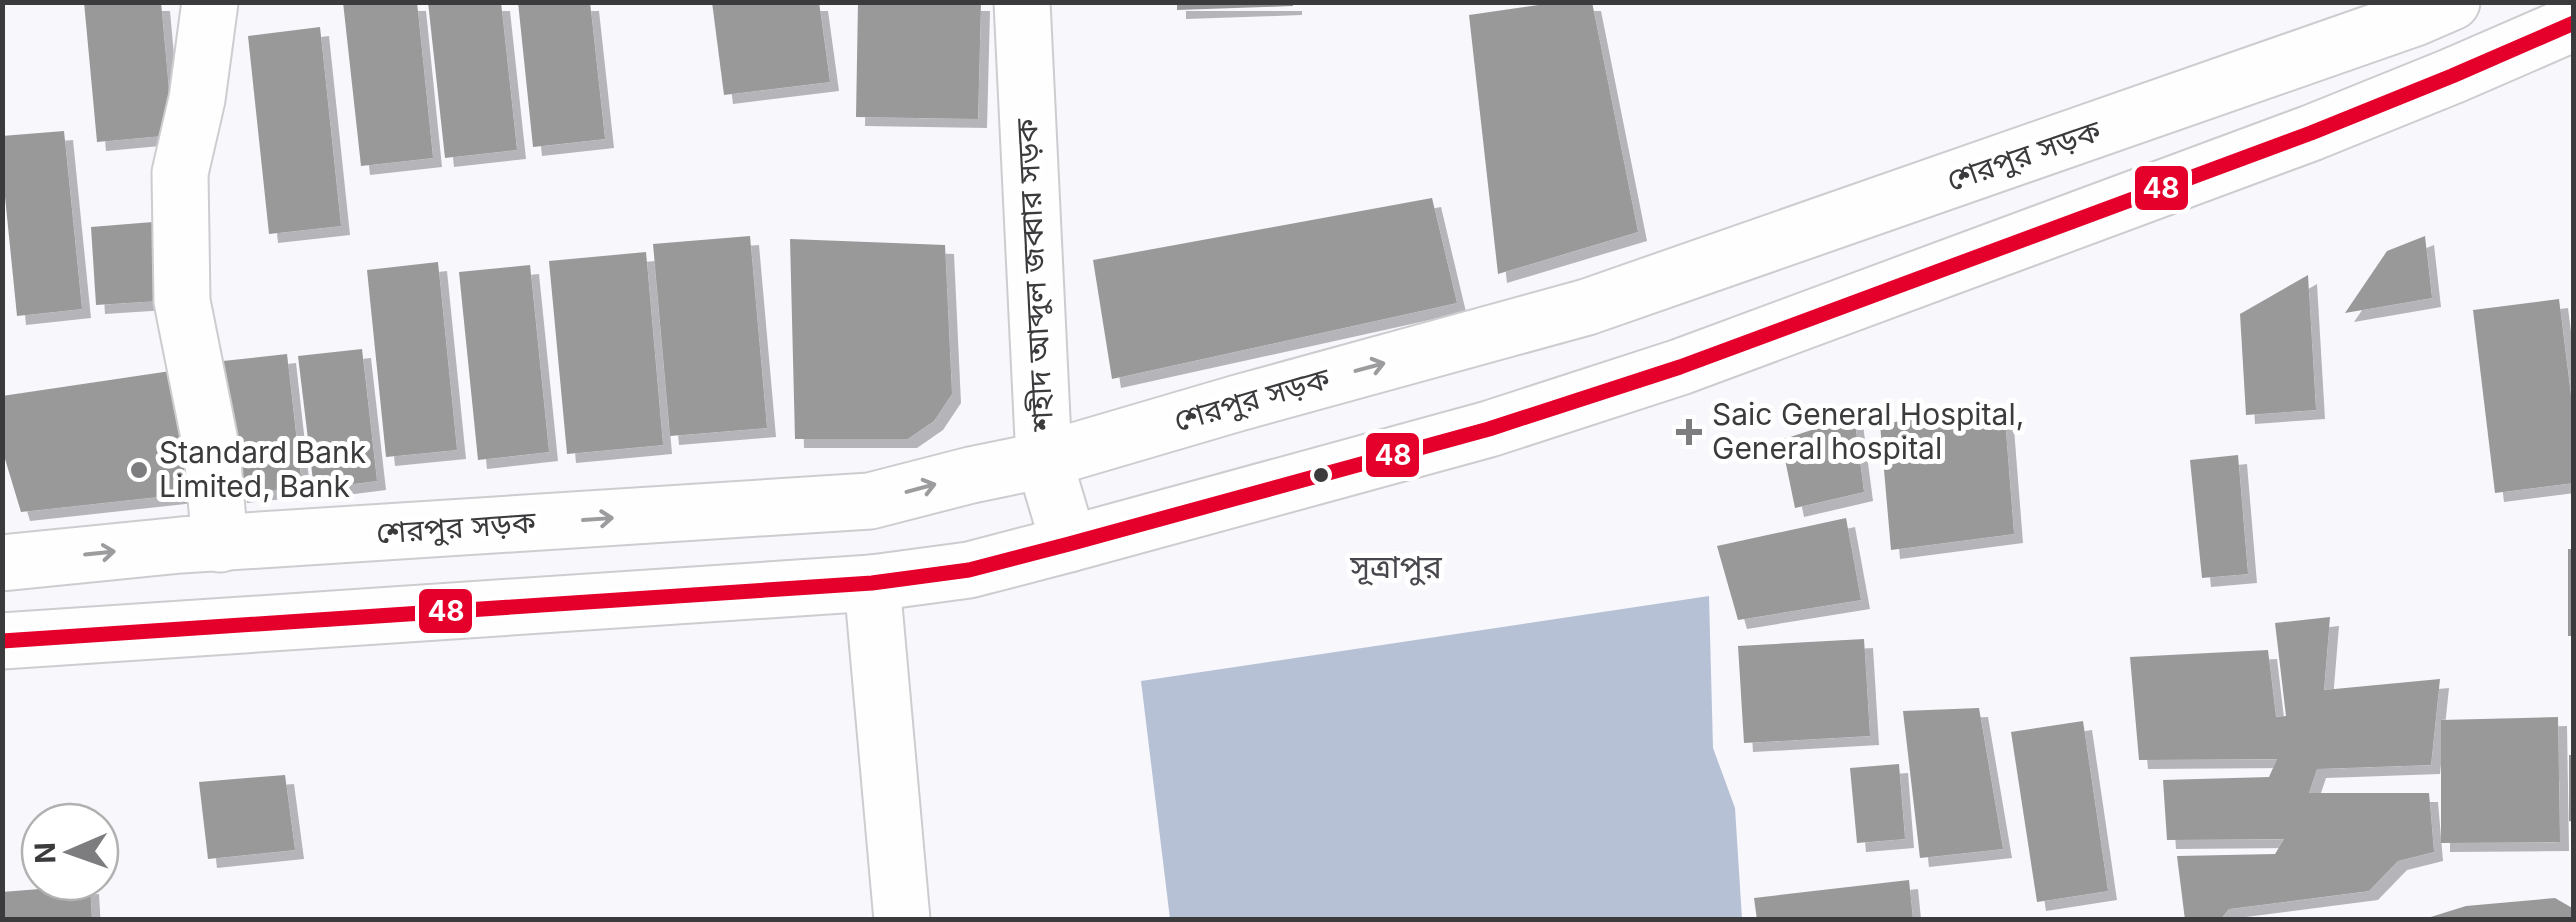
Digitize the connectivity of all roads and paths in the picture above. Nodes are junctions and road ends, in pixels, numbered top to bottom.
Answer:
1 (210, 2) edge
2 (1022, 2) edge
3 (2452, 2) edge
4 (2574, 23) edge
5 (1044, 460) junction
6 (220, 544) junction
7 (1069, 544) junction
8 (2, 563) edge
9 (872, 583) junction
10 (2, 641) edge
11 (902, 920) edge

1 - 6 main road
2 - 5 main road, শহীদ আব্দুল জব্বার সড়ক
5 -> 3 main road, শেরপুর সড়ক
4 - 7 main road
6 -> 5 main road, শেরপুর সড়ক
5 - 7 main road, শহীদ আব্দুল জব্বার সড়ক
8 -> 6 main road, শেরপুর সড়ক
7 - 9 main road
9 - 10 main road
9 - 11 main road

